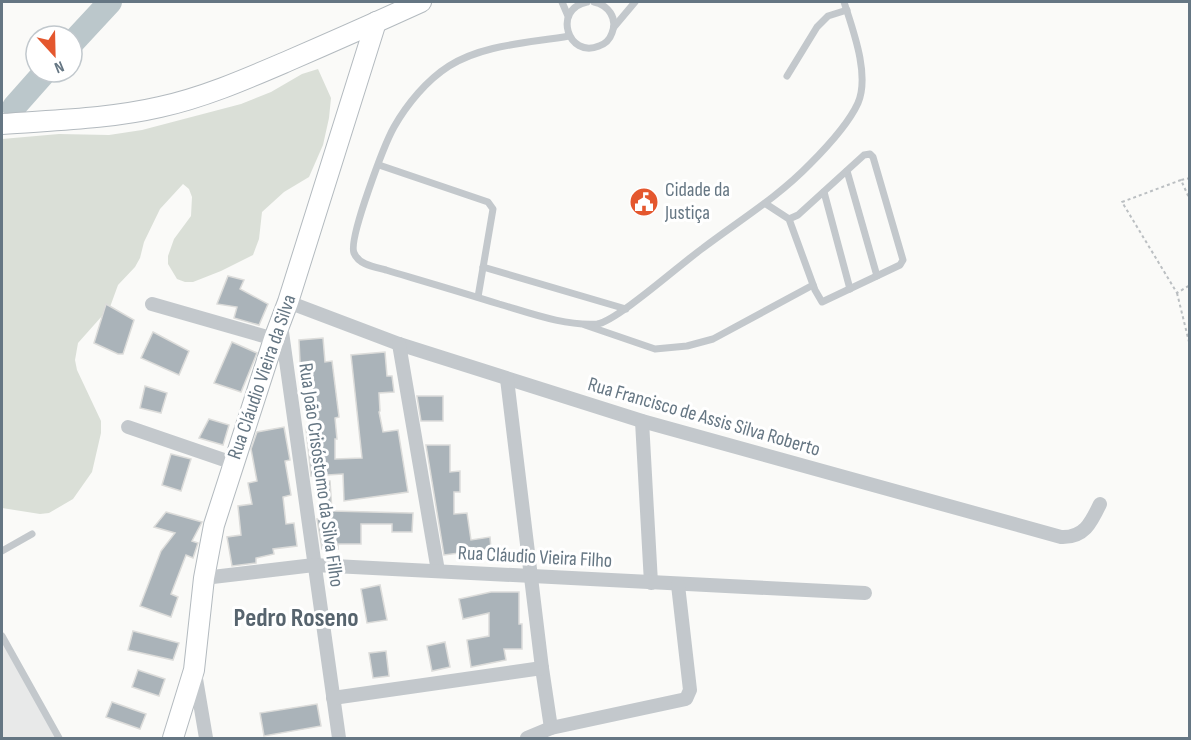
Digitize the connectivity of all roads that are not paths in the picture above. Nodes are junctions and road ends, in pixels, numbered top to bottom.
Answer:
1 (421, 2) edge
2 (562, 2) edge
3 (587, 2) edge
4 (594, 2) edge
5 (635, 2) edge
6 (601, 3) edge
7 (845, 5) edge
8 (568, 16) junction
9 (376, 22) junction
10 (614, 27) junction
11 (569, 36) junction
12 (787, 76) dead end
13 (2, 124) edge
14 (379, 165) junction
15 (847, 171) junction
16 (824, 192) junction
17 (766, 204) junction
18 (789, 219) junction
19 (483, 267) junction
20 (877, 276) junction
21 (813, 285) junction
22 (850, 289) junction
23 (478, 297) junction
24 (288, 302) junction
25 (152, 304) dead end
26 (626, 309) junction
27 (578, 323) junction
28 (277, 331) junction
29 (399, 344) junction
30 (507, 379) junction
31 (642, 421) junction
32 (128, 427) dead end
33 (233, 464) junction
34 (1100, 504) dead end
35 (32, 534) dead end
36 (2, 550) edge
37 (314, 565) junction
38 (438, 571) junction
39 (530, 576) junction
40 (204, 578) junction
41 (651, 583) junction
42 (678, 585) junction
43 (865, 593) dead end
44 (2, 636) edge
45 (542, 668) junction
46 (195, 670) junction
47 (333, 698) junction
48 (551, 728) junction
49 (59, 738) edge
50 (173, 738) edge
51 (206, 738) edge
52 (339, 738) edge
53 (526, 738) edge

1 - 9 street
2 - 8 lane
3 - 8 lane
4 - 6 lane
5 - 10 lane
6 - 10 lane
7 - 12 lane
7 - 17 lane
8 - 11 lane
9 - 13 street
9 - 24 street, Rua Cláudio Vieira da Silva
10 - 11 lane
11 - 14 lane
14 - 19 lane
14 - 23 lane
15 - 16 lane
15 - 20 lane
15 - 20 lane
16 - 18 lane
16 - 22 lane
17 - 18 lane
17 - 26 lane
18 - 21 lane
19 - 23 lane
19 - 26 lane
20 - 22 lane
21 - 22 lane
21 - 27 lane
23 - 27 lane
24 - 28 street, Rua Cláudio Vieira da Silva
24 - 29 street, Rua Francisco de Assis Silva Roberto
25 - 28 street
26 - 27 lane
28 - 33 street, Rua Cláudio Vieira da Silva
28 - 37 street, Rua João Crisóstomo da Silva Filho
29 - 30 street, Rua Francisco de Assis Silva Roberto
29 - 38 street
30 - 31 street, Rua Francisco de Assis Silva Roberto
30 - 39 street
31 - 34 street, Rua Francisco de Assis Silva Roberto
31 - 41 street
32 - 33 street
33 - 40 street, Rua Cláudio Vieira da Silva
35 - 36 lane
37 - 38 street, Rua Cláudio Vieira Filho
37 - 40 street, Rua Cláudio Vieira Filho
37 - 47 street, Rua João Crisóstomo da Silva Filho
38 - 39 street, Rua Cláudio Vieira Filho
39 - 41 street, Rua Cláudio Vieira Filho
39 - 45 street
40 - 46 street, Rua Cláudio Vieira da Silva
41 - 42 street, Rua Cláudio Vieira Filho
42 - 43 street, Rua Cláudio Vieira Filho
42 - 48 street
44 - 49 lane
45 - 47 street
45 - 48 street
46 - 50 street, Rua Cláudio Vieira da Silva
46 - 51 street
47 - 52 street, Rua João Crisóstomo da Silva Filho
48 - 53 street

